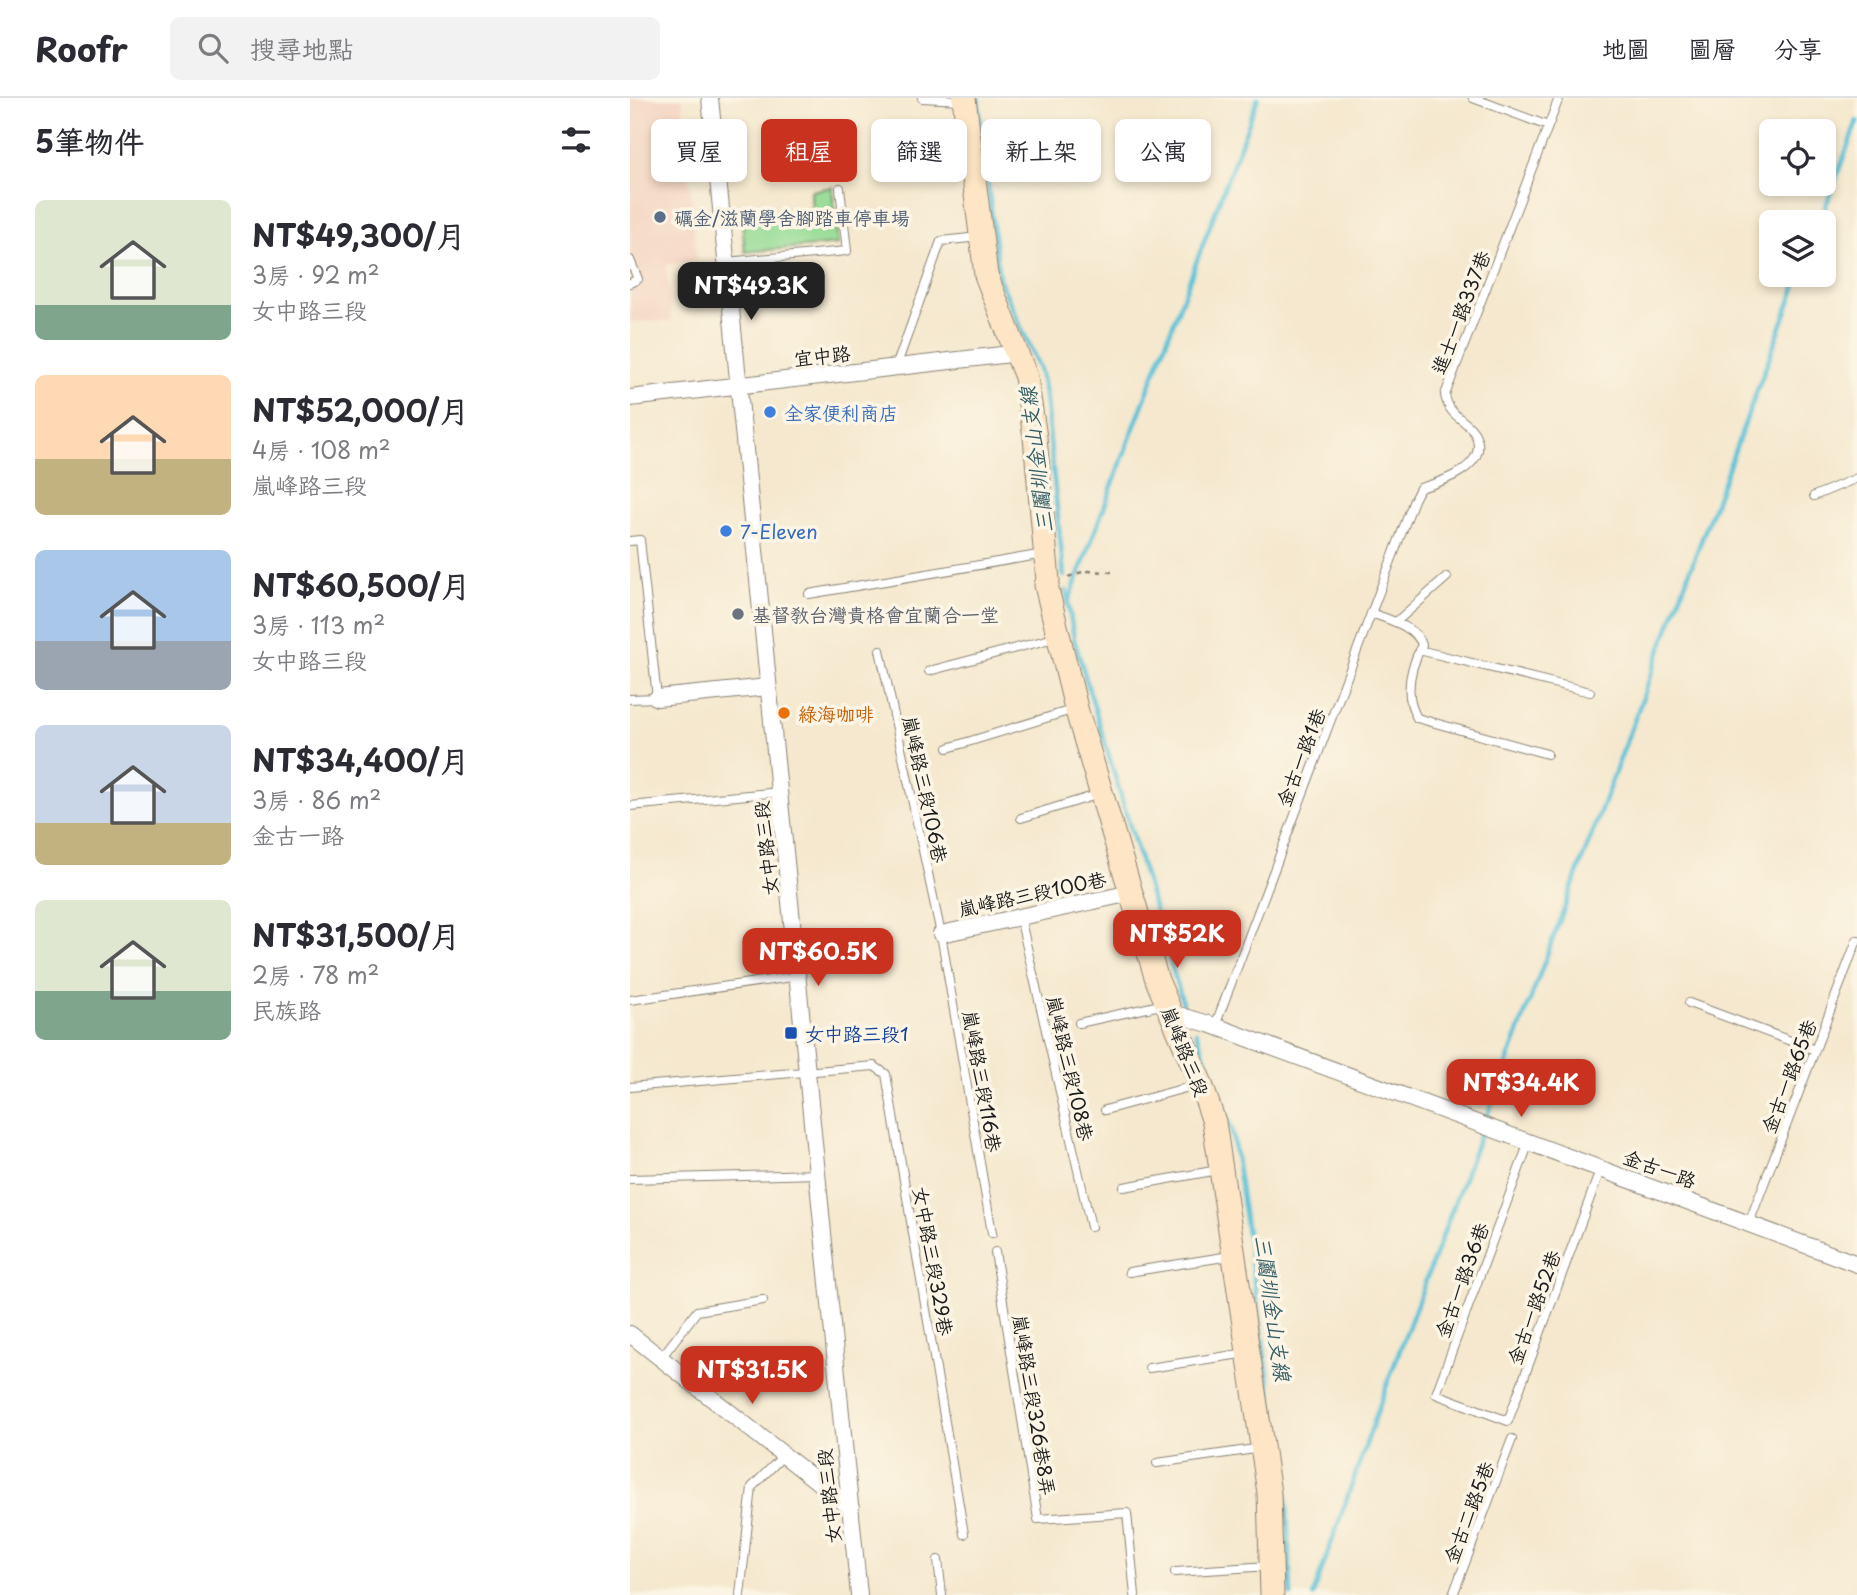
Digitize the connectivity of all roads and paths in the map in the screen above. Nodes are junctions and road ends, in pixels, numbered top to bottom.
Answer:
1 (710, 98) edge
2 (922, 98) edge
3 (1473, 98) edge
4 (1559, 98) edge
5 (957, 99) edge
6 (1548, 126) junction
7 (840, 188) dead end
8 (979, 237) junction
9 (630, 260) edge
10 (726, 262) junction
11 (630, 283) edge
12 (1019, 353) junction
13 (896, 369) junction
14 (739, 385) junction
15 (630, 398) edge
16 (1857, 478) edge
17 (1814, 496) dead end
18 (1413, 500) joint
19 (630, 541) edge
20 (1045, 554) junction
21 (1112, 572) dead end
22 (1447, 577) dead end
23 (1046, 585) junction
24 (809, 594) dead end
25 (1371, 613) junction
26 (1396, 622) junction
27 (1058, 637) junction
28 (880, 650) dead end
29 (1419, 650) junction
30 (929, 671) dead end
31 (768, 687) junction
32 (1590, 691) dead end
33 (657, 698) junction
34 (630, 699) edge
35 (1076, 708) junction
36 (948, 748) dead end
37 (1547, 754) dead end
38 (780, 792) junction
39 (1100, 794) junction
40 (630, 806) edge
41 (1021, 818) dead end
42 (1131, 893) junction
43 (1020, 917) junction
44 (941, 934) junction
45 (1857, 940) edge
46 (799, 976) junction
47 (630, 1000) edge
48 (1689, 1003) dead end
49 (1170, 1008) junction
50 (1079, 1023) dead end
51 (1215, 1026) junction
52 (1815, 1050) junction
53 (807, 1072) junction
54 (1201, 1084) junction
55 (630, 1087) edge
56 (1105, 1110) dead end
57 (1529, 1142) junction
58 (1601, 1168) junction
59 (1222, 1170) junction
60 (817, 1174) junction
61 (630, 1179) edge
62 (1124, 1187) dead end
63 (1749, 1223) junction
64 (1091, 1227) dead end
65 (992, 1233) dead end
66 (995, 1252) dead end
67 (1234, 1256) junction
68 (1857, 1264) edge
69 (1129, 1272) dead end
70 (763, 1300) dead end
71 (630, 1334) edge
72 (1248, 1353) junction
73 (661, 1358) junction
74 (1149, 1368) dead end
75 (1472, 1407) joint
76 (1512, 1440) dead end
77 (1262, 1448) junction
78 (785, 1454) junction
79 (1157, 1463) dead end
80 (850, 1508) junction
81 (964, 1534) dead end
82 (938, 1560) dead end
83 (1272, 1566) junction
84 (1175, 1572) dead end
85 (740, 1595) edge
86 (859, 1595) edge
87 (942, 1595) edge
88 (1135, 1595) edge
89 (1272, 1595) edge
90 (1453, 1595) edge

1 - 10 street, 女中路三段
2 - 5 lane
3 - 6 lane
4 - 6 lane, 進士一路337巷
5 - 8 street, 嵐峰路三段
6 - 18 lane, 進士一路337巷
7 - 10 lane
8 - 12 street, 嵐峰路三段
8 - 13 lane
9 - 11 lane
10 - 14 street, 女中路三段
12 - 13 street, 宜中路
12 - 20 street, 嵐峰路三段
13 - 14 street, 宜中路
14 - 15 street, 宜中路
14 - 31 street, 女中路三段
16 - 17 lane
18 - 25 lane, 金古一路1巷
19 - 33 lane
20 - 23 street, 嵐峰路三段
20 - 24 lane
21 - 23 path
22 - 26 lane
23 - 27 street, 嵐峰路三段
25 - 26 lane
25 - 51 lane, 金古一路1巷
26 - 29 lane
27 - 30 lane
27 - 35 street, 嵐峰路三段
28 - 44 lane, 嵐峰路三段106巷
29 - 32 lane
29 - 37 lane
31 - 33 street
31 - 38 street, 女中路三段
33 - 34 lane
35 - 36 lane
35 - 39 street, 嵐峰路三段
38 - 40 lane
38 - 46 street, 女中路三段
39 - 41 lane
39 - 42 street, 嵐峰路三段
42 - 43 street, 嵐峰路三段100巷
42 - 49 street, 嵐峰路三段
43 - 44 street, 嵐峰路三段100巷
43 - 64 lane, 嵐峰路三段108巷
44 - 65 lane, 嵐峰路三段116巷
45 - 52 lane, 金古一路65巷
46 - 47 lane
46 - 53 street, 女中路三段
48 - 52 lane
49 - 50 lane
49 - 51 street, 金古一路
49 - 54 street, 嵐峰路三段
51 - 57 street, 金古一路
52 - 63 lane, 金古一路65巷
53 - 55 lane, 女中路三段329巷
53 - 60 street, 女中路三段
53 - 81 lane, 女中路三段329巷
54 - 56 lane
54 - 59 street, 嵐峰路三段
57 - 58 street, 金古一路
57 - 75 lane, 金古一路36巷
58 - 63 street, 金古一路
58 - 75 lane, 金古一路52巷
59 - 62 lane
59 - 67 street, 嵐峰路三段
60 - 61 lane
60 - 80 street, 女中路三段
63 - 68 street, 金古一路
66 - 88 lane, 嵐峰路三段326巷8弄
67 - 69 lane
67 - 72 street, 嵐峰路三段
70 - 73 lane
71 - 73 street
72 - 74 lane
72 - 77 street, 嵐峰路三段
73 - 78 street
76 - 90 lane, 金古二路5巷
77 - 79 lane
77 - 83 street, 嵐峰路三段
78 - 80 street
78 - 85 lane
80 - 86 street, 女中路三段
82 - 87 lane
83 - 84 lane
83 - 89 street, 嵐峰路三段

